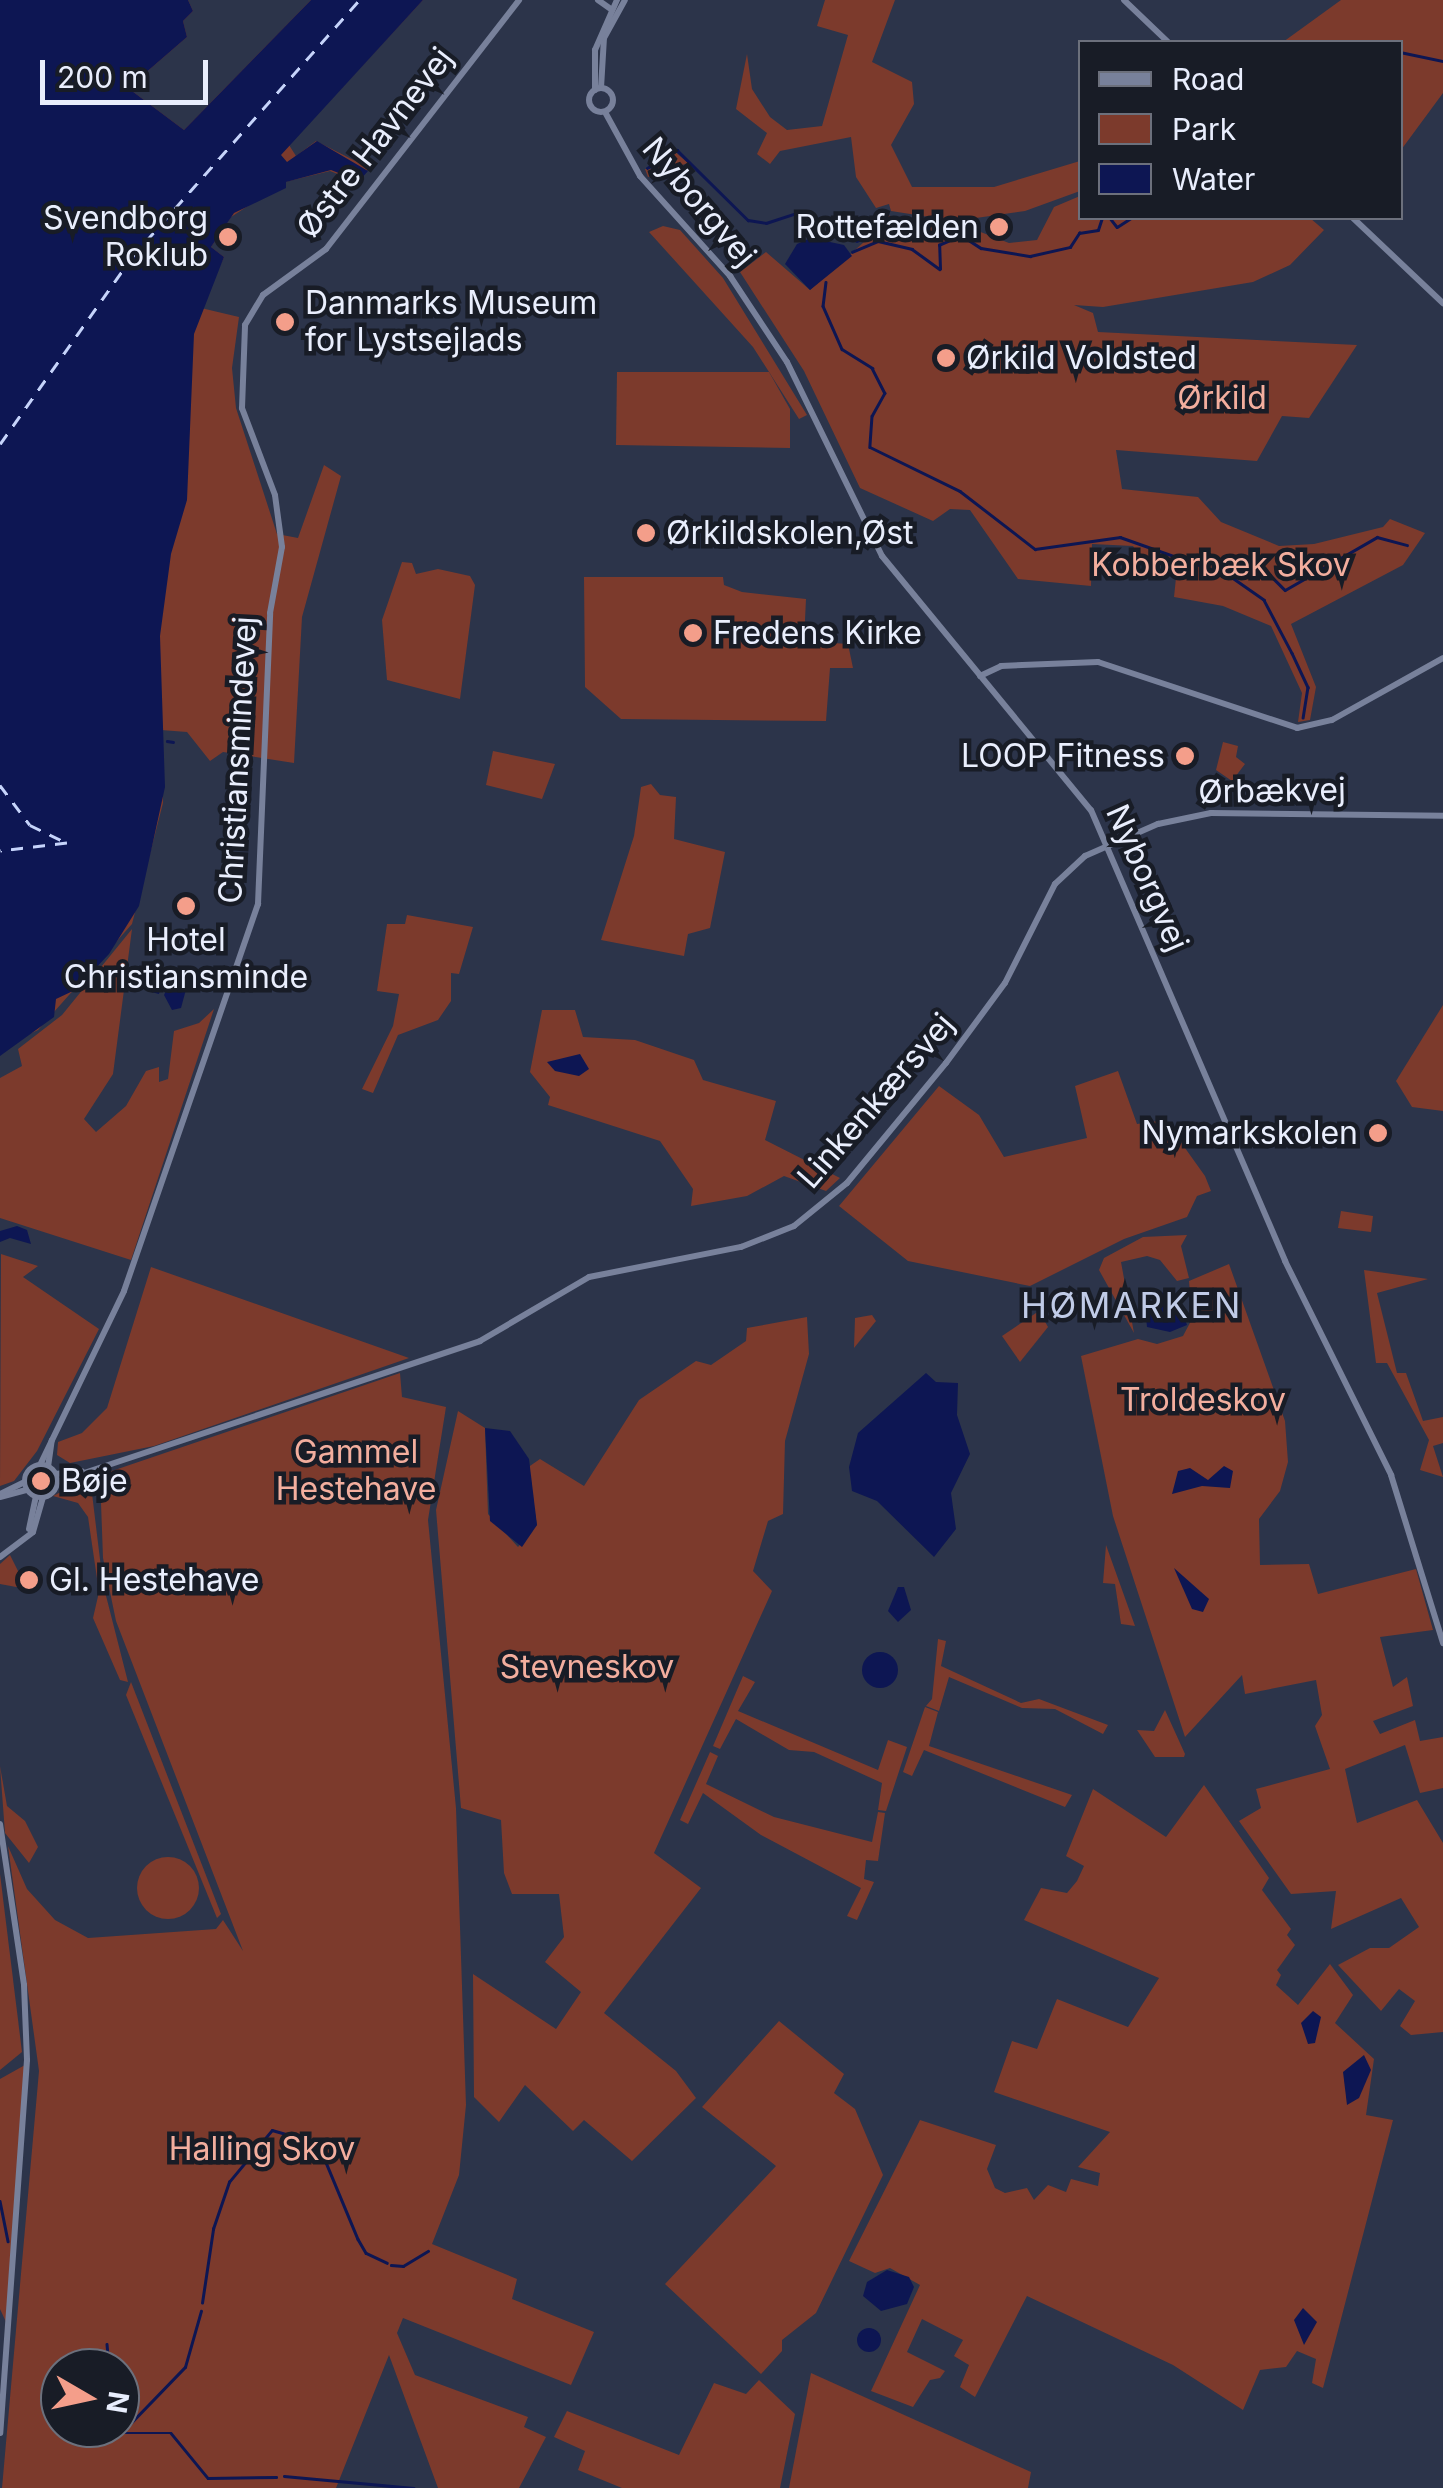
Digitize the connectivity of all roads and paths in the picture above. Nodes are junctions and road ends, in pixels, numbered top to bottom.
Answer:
1 (518, 0) edge
2 (598, 0) edge
3 (617, 0) edge
4 (625, 0) edge
5 (1124, 0) edge
6 (614, 11) junction
7 (1166, 40) edge
8 (598, 89) junction
9 (605, 112) junction
10 (1355, 220) edge
11 (306, 268) joint
12 (1443, 303) edge
13 (1443, 658) edge
14 (980, 676) junction
15 (1443, 816) edge
16 (1107, 847) junction
17 (44, 1466) junction
18 (56, 1478) junction
19 (26, 1486) junction
20 (0, 1496) edge
21 (40, 1497) junction
22 (0, 1557) edge
23 (1443, 1643) edge
24 (0, 1824) edge
25 (0, 2433) edge

1 - 11 street, Østre Havnevej
2 - 6 street
3 - 6 street
4 - 6 street
5 - 7 street
6 - 8 street
8 - 9 street
8 - 9 street
9 - 14 street, Nyborgvej
10 - 12 street
11 - 17 street, Christiansmindevej
13 - 14 street
14 - 16 street, Nyborgvej
15 - 16 street, Ørbækvej
16 - 18 street, Linkenkærsvej
16 - 23 street, Nyborgvej
17 - 18 street
17 - 19 street
18 - 21 street
19 - 20 street
19 - 21 street
21 - 22 street
24 - 25 street

